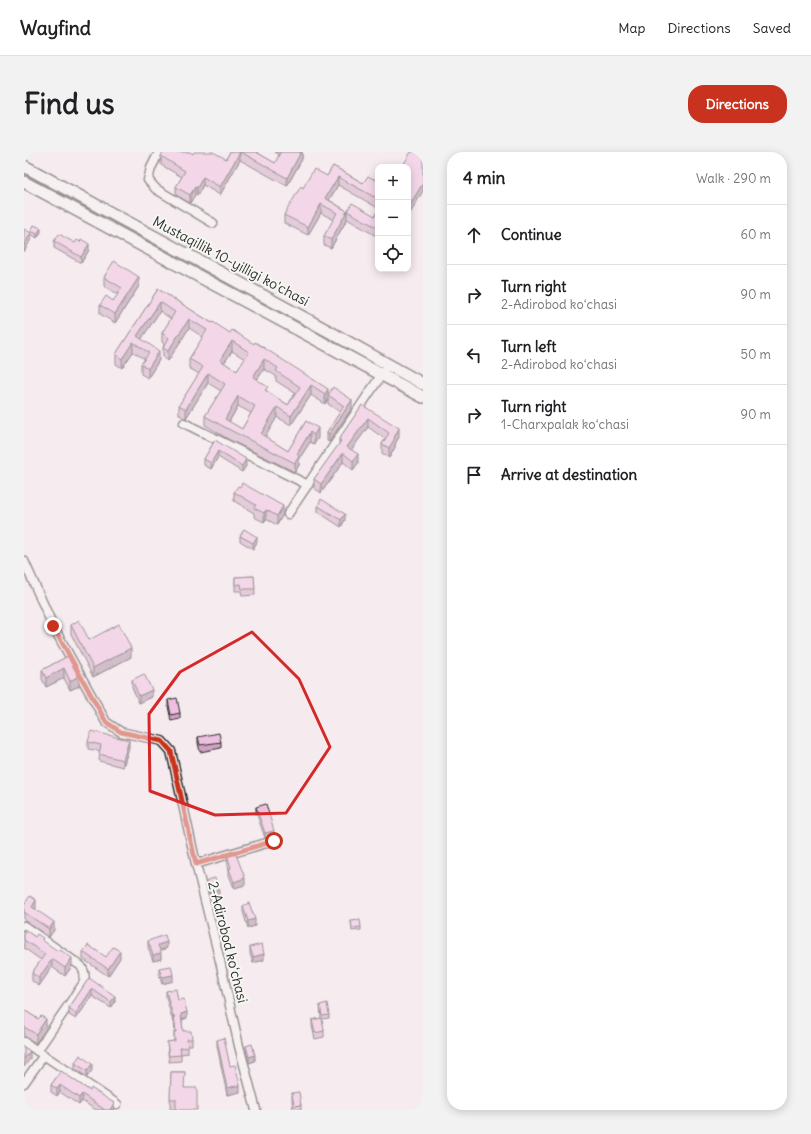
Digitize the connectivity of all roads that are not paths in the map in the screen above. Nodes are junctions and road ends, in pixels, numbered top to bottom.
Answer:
1 (159, 152) edge
2 (24, 166) edge
3 (24, 182) edge
4 (213, 223) dead end
5 (388, 365) junction
6 (382, 374) junction
7 (423, 384) edge
8 (423, 397) edge
9 (184, 424) dead end
10 (308, 485) junction
11 (288, 514) dead end
12 (24, 561) edge
13 (274, 841) dead end
14 (196, 864) junction
15 (24, 926) edge
16 (24, 1042) edge
17 (40, 1053) junction
18 (24, 1083) edge
19 (117, 1104) dead end
20 (256, 1110) edge

1 - 4 street
2 - 5 main road, Mustaqillik 10-yilligi ko'chasi
3 - 6 main road, Mustaqillik 10-yilligi ko'chasi
5 - 6 street
5 - 7 main road, Mustaqillik 10-yilligi ko'chasi
6 - 8 main road, Mustaqillik 10-yilligi ko'chasi
6 - 10 street
9 - 10 street
10 - 11 street
12 - 14 street, 2-Adirobod koʻchasi
13 - 14 street
14 - 20 street, 2-Adirobod koʻchasi
15 - 17 street
16 - 17 street
17 - 18 street
17 - 19 street

